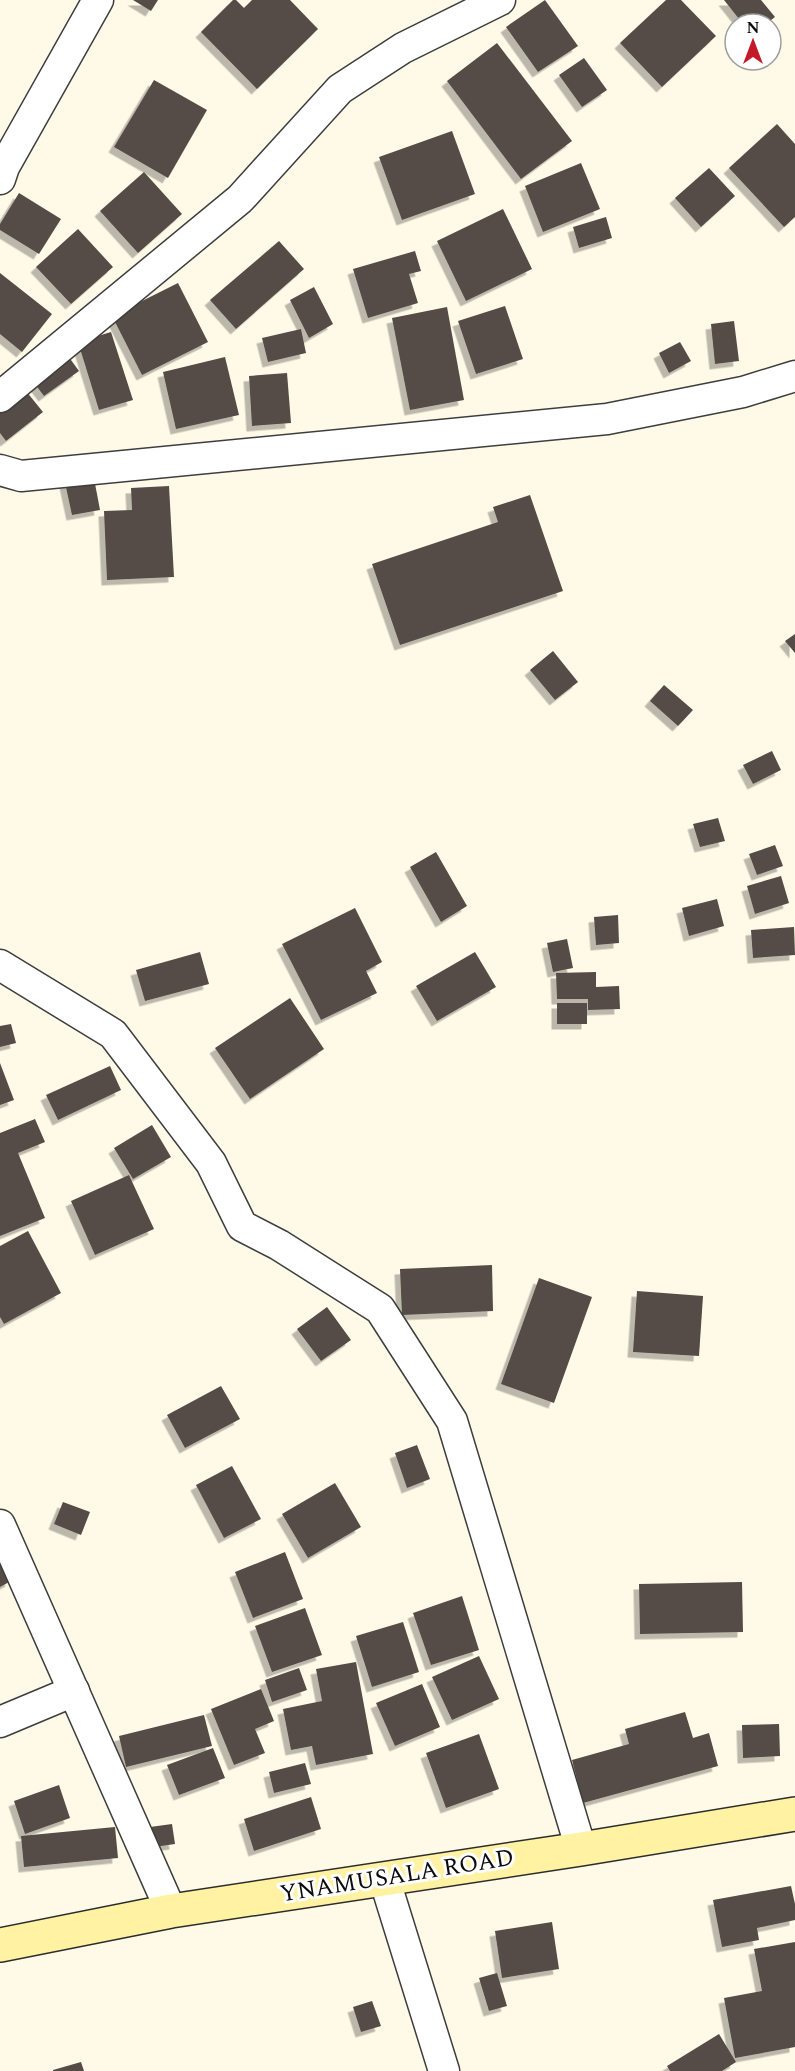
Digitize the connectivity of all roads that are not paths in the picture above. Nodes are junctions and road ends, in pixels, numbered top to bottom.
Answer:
1 (98, 0) edge
2 (500, 0) edge
3 (0, 178) edge
4 (795, 376) edge
5 (0, 397) edge
6 (0, 470) edge
7 (0, 965) edge
8 (0, 1525) edge
9 (74, 1691) junction
10 (0, 1722) edge
11 (795, 1814) edge
12 (580, 1849) junction
13 (384, 1878) junction
14 (171, 1911) junction
15 (0, 1945) edge
16 (444, 2071) edge

1 - 3 street
2 - 5 street
4 - 6 street
7 - 12 street
8 - 9 street
9 - 10 street
9 - 14 street
11 - 12 main road, YNAMUSALA ROAD
12 - 13 main road, YNAMUSALA ROAD
13 - 14 main road, YNAMUSALA ROAD
13 - 16 street
14 - 15 main road, YNAMUSALA ROAD

